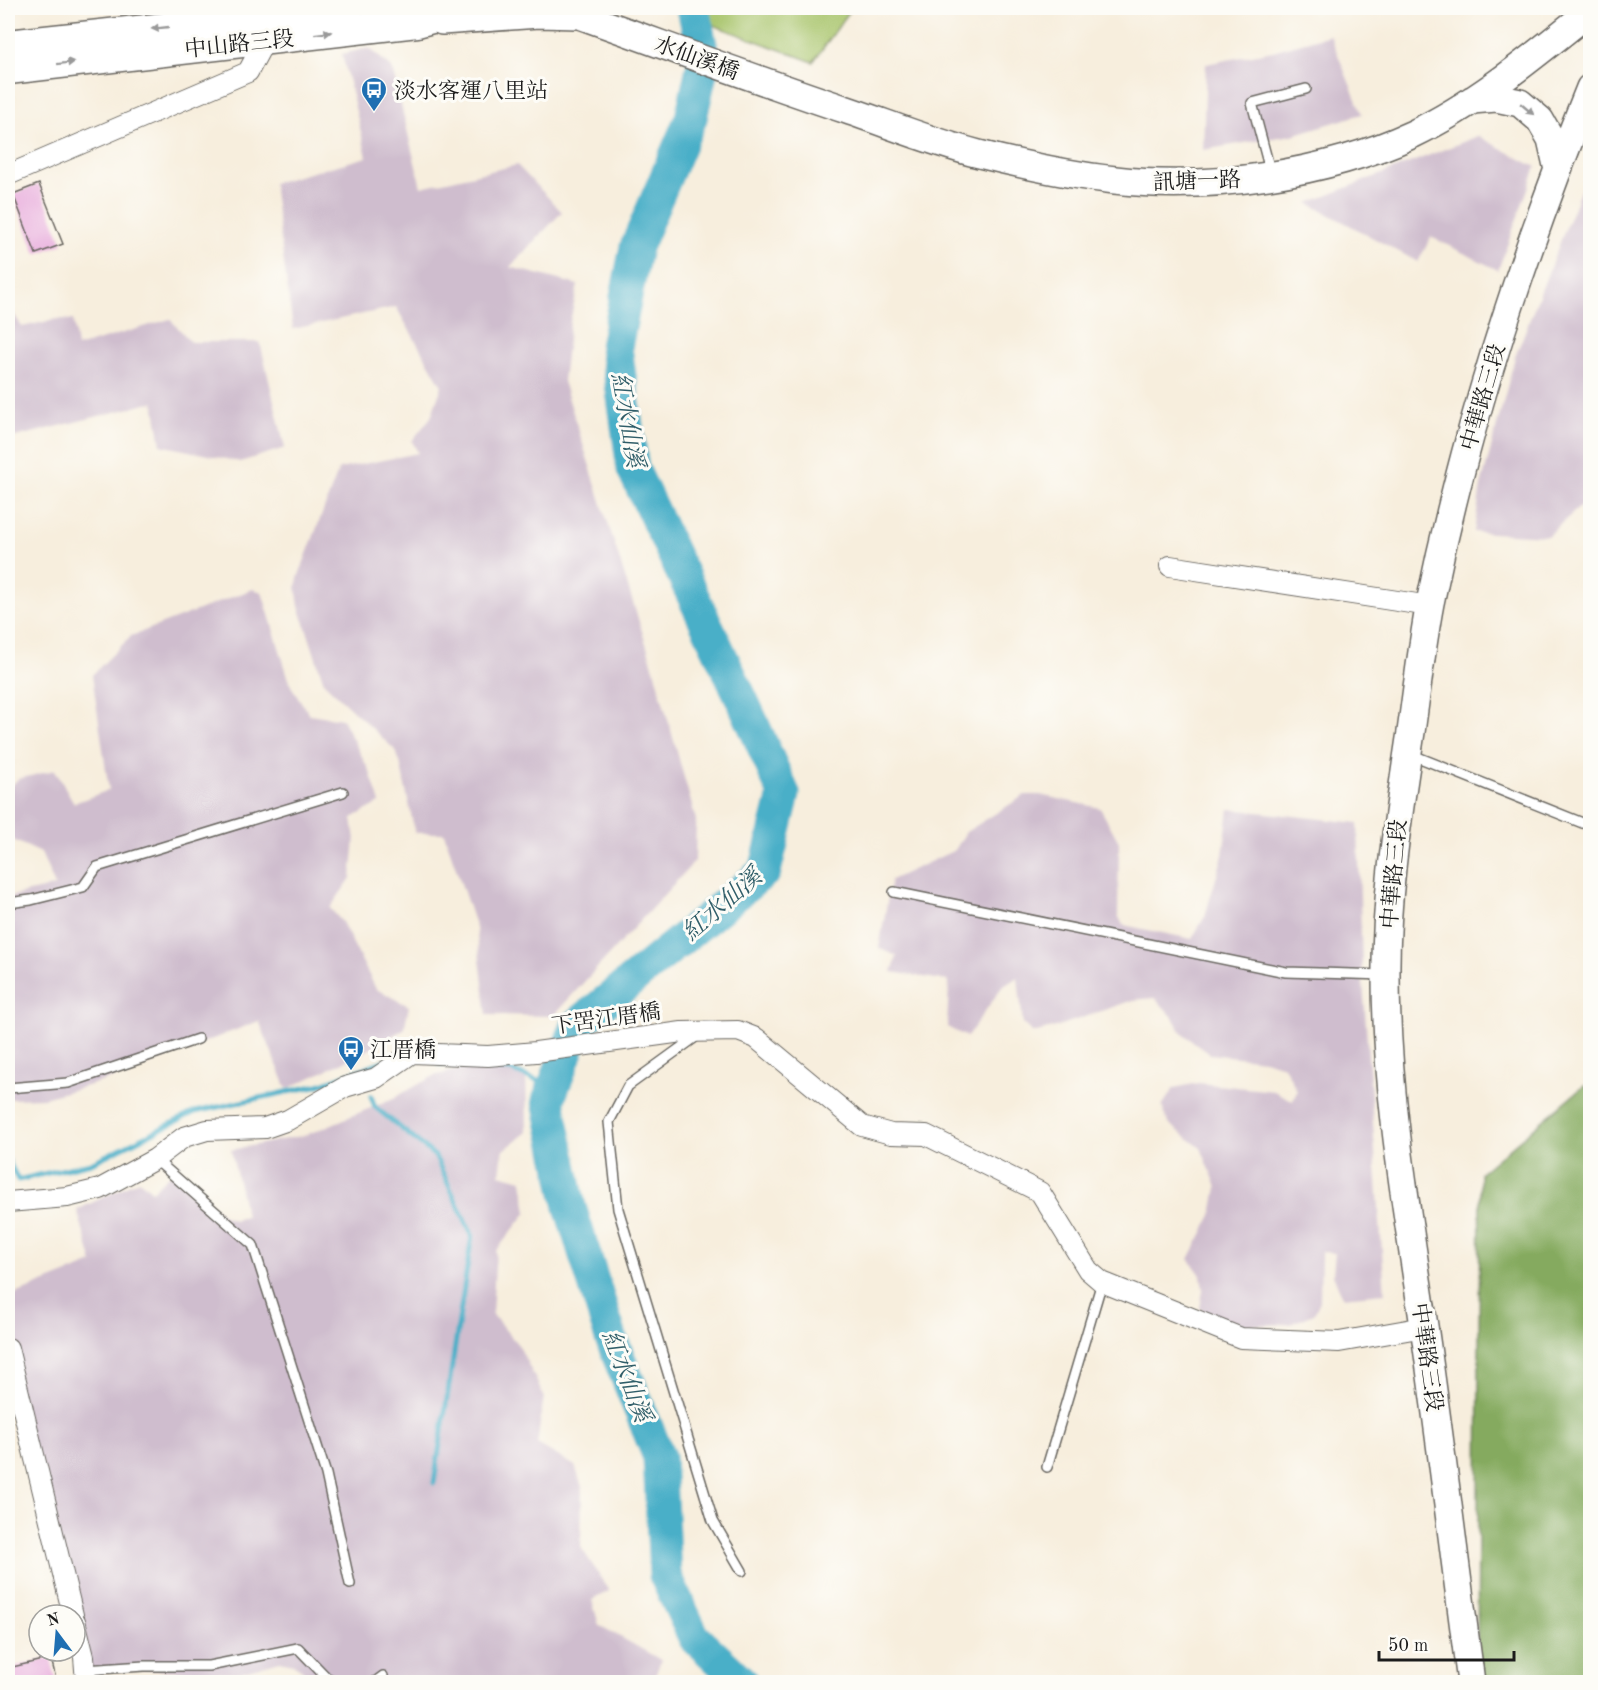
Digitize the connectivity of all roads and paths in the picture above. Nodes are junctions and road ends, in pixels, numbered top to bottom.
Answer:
1 (348, 8) edge
2 (468, 8) edge
3 (582, 10) edge
4 (1590, 11) edge
5 (261, 22) edge
6 (417, 22) junction
7 (8, 45) edge
8 (8, 69) edge
9 (771, 84) joint
10 (1590, 88) edge
11 (1306, 89) dead end
12 (1472, 100) junction
13 (1558, 170) junction
14 (8, 175) edge
15 (1272, 176) junction
16 (1170, 566) dead end
17 (1430, 606) junction
18 (1408, 753) junction
19 (343, 792) dead end
20 (1590, 826) edge
21 (894, 892) dead end
22 (8, 903) edge
23 (1386, 975) junction
24 (704, 1031) junction
25 (198, 1039) dead end
26 (8, 1088) edge
27 (155, 1159) junction
28 (8, 1202) edge
29 (1102, 1282) junction
30 (1424, 1327) junction
31 (8, 1348) edge
32 (1047, 1467) dead end
33 (742, 1571) dead end
34 (350, 1584) dead end
35 (70, 1603) edge
36 (86, 1676) edge
37 (331, 1683) edge
38 (1471, 1683) edge

1 - 5 main road, 中山路三段
2 - 6 main road, 中山路三段
3 - 6 main road
3 - 9 main road, 水仙溪橋
4 - 12 main road, 訊塘一路
5 -> 6 main road, 中山路三段
5 -> 7 main road, 中山路三段
8 -> 5 main road, 中山路三段
5 - 14 street
9 - 15 main road, 訊塘一路
10 - 13 main road, 中華路三段
11 - 15 lane
12 -> 13 main road
12 - 15 main road, 訊塘一路
13 - 17 main road, 中華路三段
16 - 17 street
17 - 18 main road, 中華路三段
18 - 20 lane
18 - 23 main road, 中華路三段
19 - 22 lane
21 - 23 lane
23 - 30 main road, 中華路三段
24 - 27 street, 下罟江厝橋
24 - 29 street, 下罟江厝橋
24 - 33 lane
25 - 26 lane
27 - 28 street, 下罟江厝橋
27 - 34 lane
29 - 30 street
29 - 32 lane
30 - 38 main road, 中華路三段
31 - 35 street
36 - 37 lane

